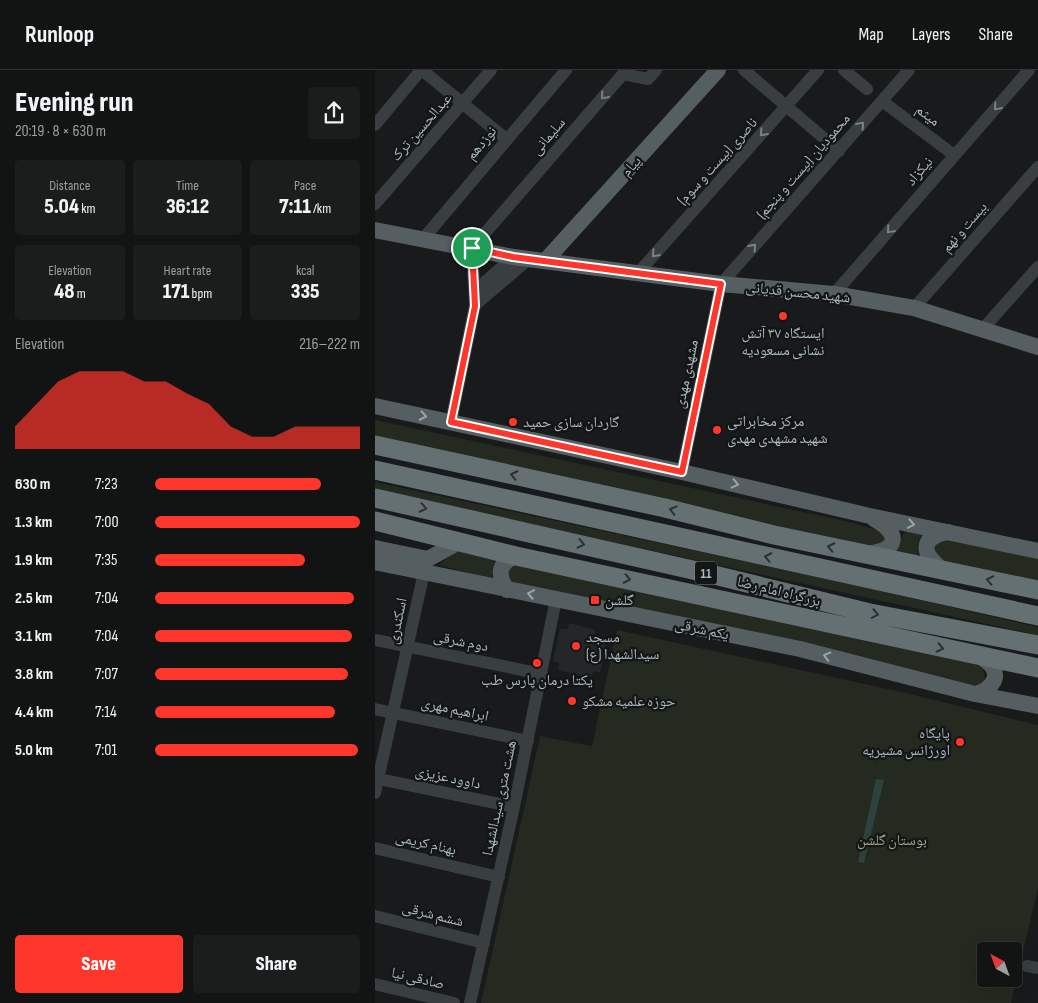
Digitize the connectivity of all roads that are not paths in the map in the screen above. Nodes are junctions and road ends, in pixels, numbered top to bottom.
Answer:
1 (422, 70) edge
2 (491, 70) edge
3 (566, 70) edge
4 (656, 70) edge
5 (718, 70) edge
6 (744, 70) edge
7 (818, 70) edge
8 (844, 70) edge
9 (909, 70) edge
10 (1029, 70) edge
11 (867, 89) dead end
12 (882, 101) junction
13 (462, 104) junction
14 (787, 106) junction
15 (375, 125) edge
16 (506, 139) junction
17 (839, 151) junction
18 (955, 155) junction
19 (1038, 166) edge
20 (375, 204) edge
21 (375, 230) edge
22 (423, 239) junction
23 (472, 248) junction
24 (529, 259) junction
25 (1038, 268) edge
26 (639, 272) junction
27 (721, 284) junction
28 (475, 291) junction
29 (834, 294) junction
30 (475, 306) junction
31 (914, 308) junction
32 (983, 330) junction
33 (1038, 347) edge
34 (375, 406) edge
35 (451, 422) junction
36 (375, 445) edge
37 (375, 459) edge
38 (375, 470) edge
39 (682, 472) junction
40 (409, 478) junction
41 (375, 498) edge
42 (575, 515) junction
43 (870, 516) junction
44 (375, 521) edge
45 (948, 532) junction
46 (774, 535) junction
47 (457, 542) junction
48 (375, 548) edge
49 (1038, 551) edge
50 (865, 554) junction
51 (516, 556) junction
52 (375, 562) edge
53 (943, 570) junction
54 (424, 572) junction
55 (706, 573) junction
56 (507, 590) junction
57 (1038, 590) edge
58 (556, 599) junction
59 (1038, 616) edge
60 (375, 640) edge
61 (913, 642) junction
62 (1038, 645) edge
63 (408, 647) junction
64 (981, 657) junction
65 (1038, 668) edge
66 (542, 674) junction
67 (975, 694) junction
68 (1038, 706) edge
69 (375, 709) edge
70 (393, 713) junction
71 (528, 741) junction
72 (377, 779) edge
73 (375, 793) edge
74 (514, 807) junction
75 (375, 848) edge
76 (499, 877) junction
77 (375, 916) edge
78 (483, 943) junction
79 (375, 984) edge
80 (454, 1003) edge
81 (470, 1003) edge

1 - 13 street
1 - 15 street
2 - 13 street, عبدالحسین ترک
3 - 16 street, نوزدهم
4 -> 23 street, سلیمانی
5 - 24 main road, پیام
6 - 14 street
7 - 14 street, ناصری (بیست و سوم)
8 - 11 street
9 - 12 street, محمودیان (بیست و پنجم)
10 -> 18 street, نیکزاد
17 -> 12 street, محمودیان (بیست و پنجم)
12 - 18 street, میثم
13 - 16 street
13 - 20 street, عبدالحسین ترک
14 - 17 street
14 -> 26 street, ناصری (بیست و سوم)
16 - 22 street, نوزدهم
27 -> 17 street, محمودیان (بیست و پنجم)
18 -> 29 street, نیکزاد
19 - 31 street, بیست و نهم
21 - 22 main road, شهید محسن قدیانی
22 - 23 main road, شهید محسن قدیانی
23 - 24 main road, شهید محسن قدیانی
23 - 28 street
24 - 26 main road, شهید محسن قدیانی
24 - 28 street, پیام
24 - 30 street, پیام
25 - 32 street
26 - 27 main road, شهید محسن قدیانی
27 - 29 main road, شهید محسن قدیانی
27 - 39 street, مشهدی مهدی
28 - 30 street
29 - 31 main road, شهید محسن قدیانی
30 - 35 street
31 - 32 main road, شهید محسن قدیانی
32 - 33 main road, شهید محسن قدیانی
34 -> 35 main road
35 - 39 main road
46 -> 36 highway
37 - 40 highway
38 - 40 highway, بزرگراه امام رضا / 11
39 -> 43 main road
40 - 42 highway, بزرگراه امام رضا / 11
41 -> 55 highway, بزرگراه امام رضا / 11
42 - 46 highway
59 -> 42 highway, بزرگراه امام رضا / 11
43 -> 45 main road
43 - 50 main road
44 - 47 highway
45 - 49 main road
45 - 53 main road
50 -> 46 highway
47 - 48 main road
47 - 51 highway
50 - 53 highway
51 - 56 main road
51 -> 61 highway
52 - 54 main road, یکم شرقی
57 -> 53 highway
54 - 56 main road, یکم شرقی
54 - 63 street, اسکندری
55 - 61 highway
55 -> 62 highway, بزرگراه امام رضا / 11
58 -> 56 main road, یکم شرقی
58 - 66 street, هشت متری سیدالشهدا
67 -> 58 main road, یکم شرقی
60 - 63 street, دوم شرقی
61 -> 64 highway
63 - 66 street, دوم شرقی
63 - 70 street, اسکندری
64 - 65 highway
64 - 67 main road
66 - 71 street, هشت متری سیدالشهدا
67 - 68 main road, یکم شرقی
69 - 70 street, ابراهیم مهری
70 - 71 street, ابراهیم مهری
70 - 72 street, اسکندری
71 - 74 street, هشت متری سیدالشهدا
72 - 73 street, اسکندری
72 - 74 street, داوود عزیزی
74 - 76 street, هشت متری سیدالشهدا
75 - 76 street, بهنام کریمی
76 - 78 street, هشت متری سیدالشهدا
77 - 78 street, ششم شرقی
78 - 81 street, هشت متری سیدالشهدا
79 - 80 street, صادقی نیا

